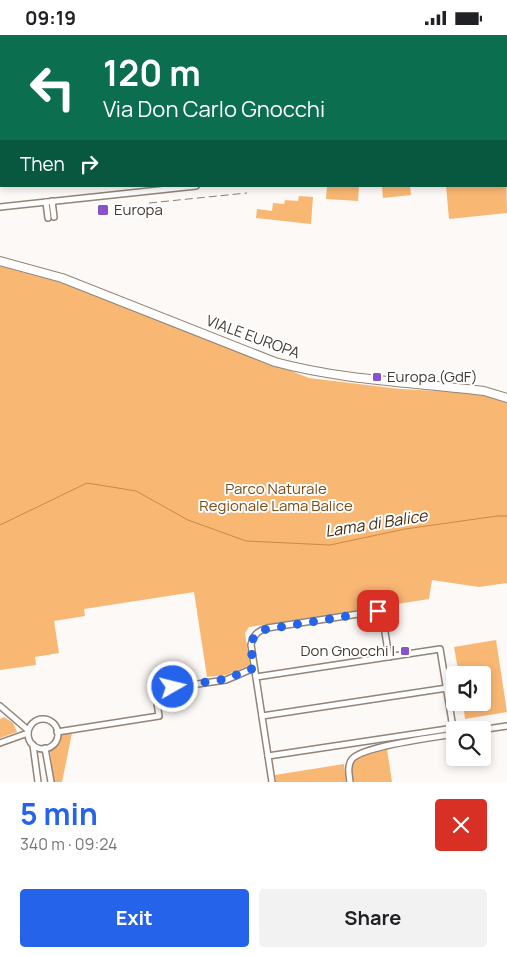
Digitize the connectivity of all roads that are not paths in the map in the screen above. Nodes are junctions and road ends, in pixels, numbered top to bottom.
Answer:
1 (187, 187) edge
2 (49, 202) junction
3 (0, 207) edge
4 (51, 217) dead end
5 (0, 261) edge
6 (507, 398) edge
7 (389, 657) junction
8 (254, 668) junction
9 (256, 677) junction
10 (446, 682) edge
11 (446, 688) edge
12 (0, 706) edge
13 (262, 716) junction
14 (507, 726) edge
15 (491, 728) edge
16 (28, 731) junction
17 (57, 731) junction
18 (446, 733) edge
19 (446, 734) edge
20 (0, 743) edge
21 (33, 745) junction
22 (45, 748) junction
23 (268, 756) junction
24 (38, 781) edge
25 (31, 782) edge
26 (50, 782) edge
27 (272, 782) edge
28 (350, 782) edge

1 - 2 street
2 - 3 street
2 - 4 street
5 - 6 main road, VIALE EUROPA
7 - 8 street
7 - 9 street
7 - 10 street
8 - 9 street
8 - 17 street
9 - 13 street
11 - 13 street
12 - 16 street
13 - 23 street
14 - 15 street
16 - 17 street
16 - 20 street
16 - 21 street
17 - 22 street
18 - 23 street
19 - 28 street
21 - 22 street
21 - 24 street
22 - 26 street
23 - 27 street
24 - 25 street

